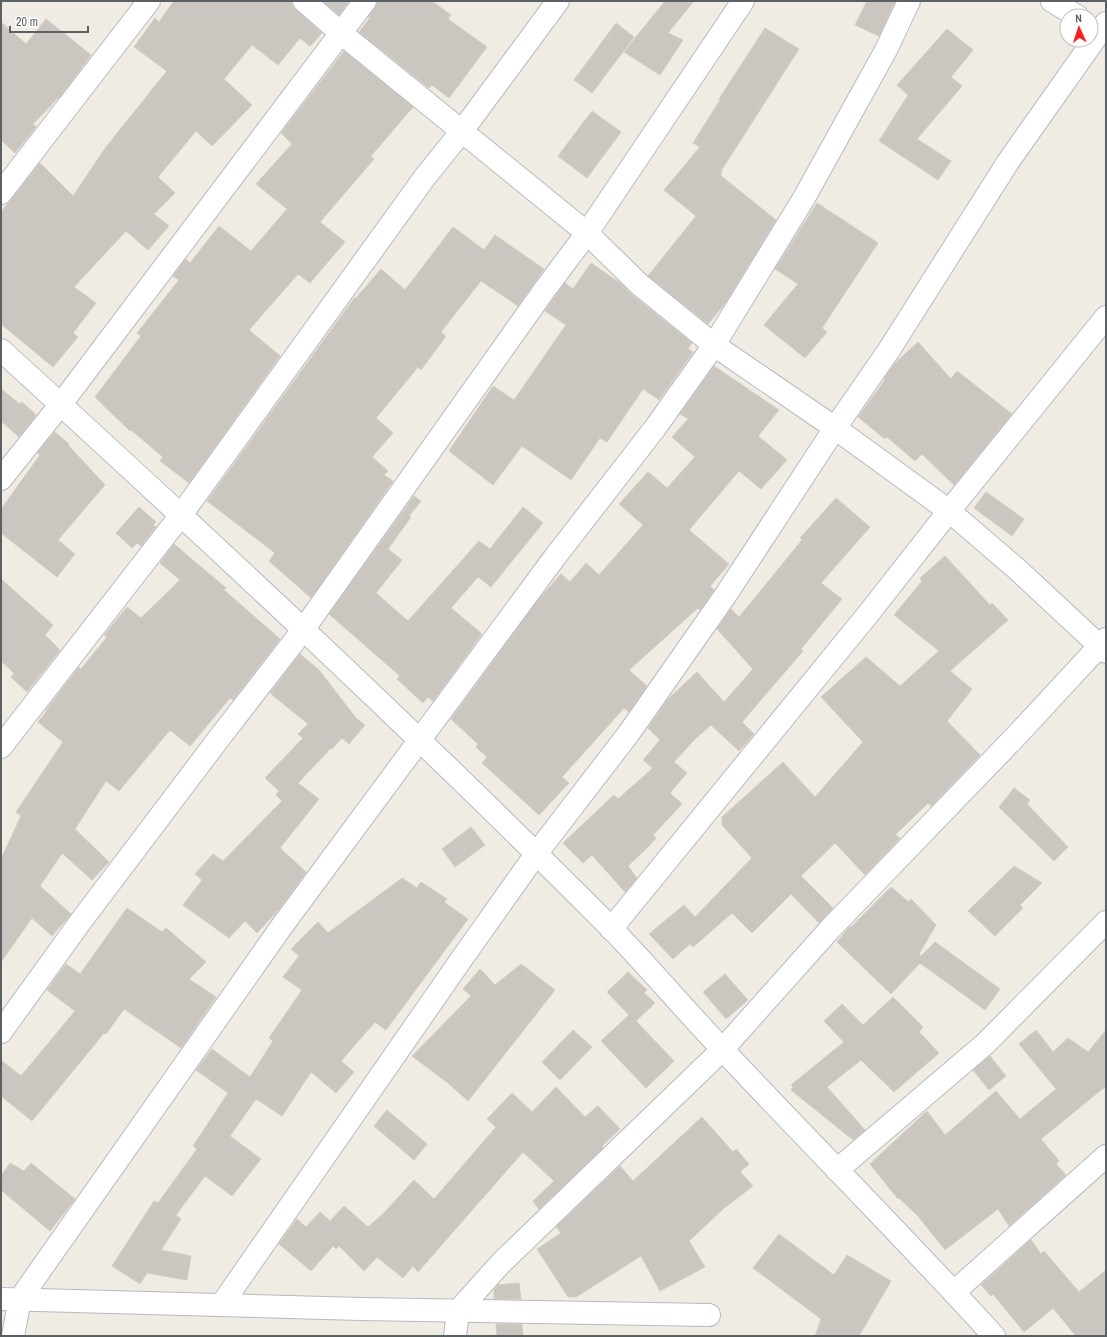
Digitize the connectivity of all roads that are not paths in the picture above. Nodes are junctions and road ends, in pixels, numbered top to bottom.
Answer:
1 (149, 1) edge
2 (304, 1) edge
3 (364, 1) edge
4 (558, 1) edge
5 (743, 1) edge
6 (909, 1) edge
7 (1052, 1) edge
8 (1064, 8) edge
9 (341, 33) junction
10 (1084, 48) edge
11 (462, 131) junction
12 (1, 193) edge
13 (587, 233) junction
14 (1106, 317) edge
15 (714, 345) junction
16 (1, 350) edge
17 (61, 404) junction
18 (834, 428) junction
19 (1, 479) edge
20 (949, 511) junction
21 (181, 515) junction
22 (304, 630) junction
23 (1104, 645) edge
24 (420, 740) junction
25 (1, 747) edge
26 (536, 854) junction
27 (1106, 922) edge
28 (612, 929) junction
29 (1, 1032) edge
30 (722, 1050) junction
31 (1106, 1156) edge
32 (837, 1170) junction
33 (954, 1292) junction
34 (10, 1299) edge
35 (222, 1304) junction
36 (458, 1311) junction
37 (710, 1315) dead end
38 (13, 1336) edge
39 (455, 1336) edge
40 (994, 1336) edge

1 - 12 street
2 - 9 street
3 - 9 street
4 - 11 street
5 - 13 street
6 - 15 street
7 - 8 street
9 - 11 street
9 - 17 street
10 - 18 street
11 - 13 street
11 - 21 street
13 - 15 street
13 - 22 street
14 - 20 street
15 - 18 street
15 - 24 street
16 - 17 street
17 - 19 street
17 - 21 street
18 - 20 street
18 - 26 street
20 - 23 street
20 - 28 street
21 - 22 street
21 - 25 street
22 - 24 street
22 - 29 street
23 - 30 street
24 - 26 street
24 - 34 street
26 - 28 street
26 - 35 street
27 - 32 street
28 - 30 street
30 - 32 street
30 - 36 street
31 - 33 street
32 - 33 street
33 - 40 street
34 - 35 street
34 - 38 street
35 - 36 street
36 - 37 street
36 - 39 street

